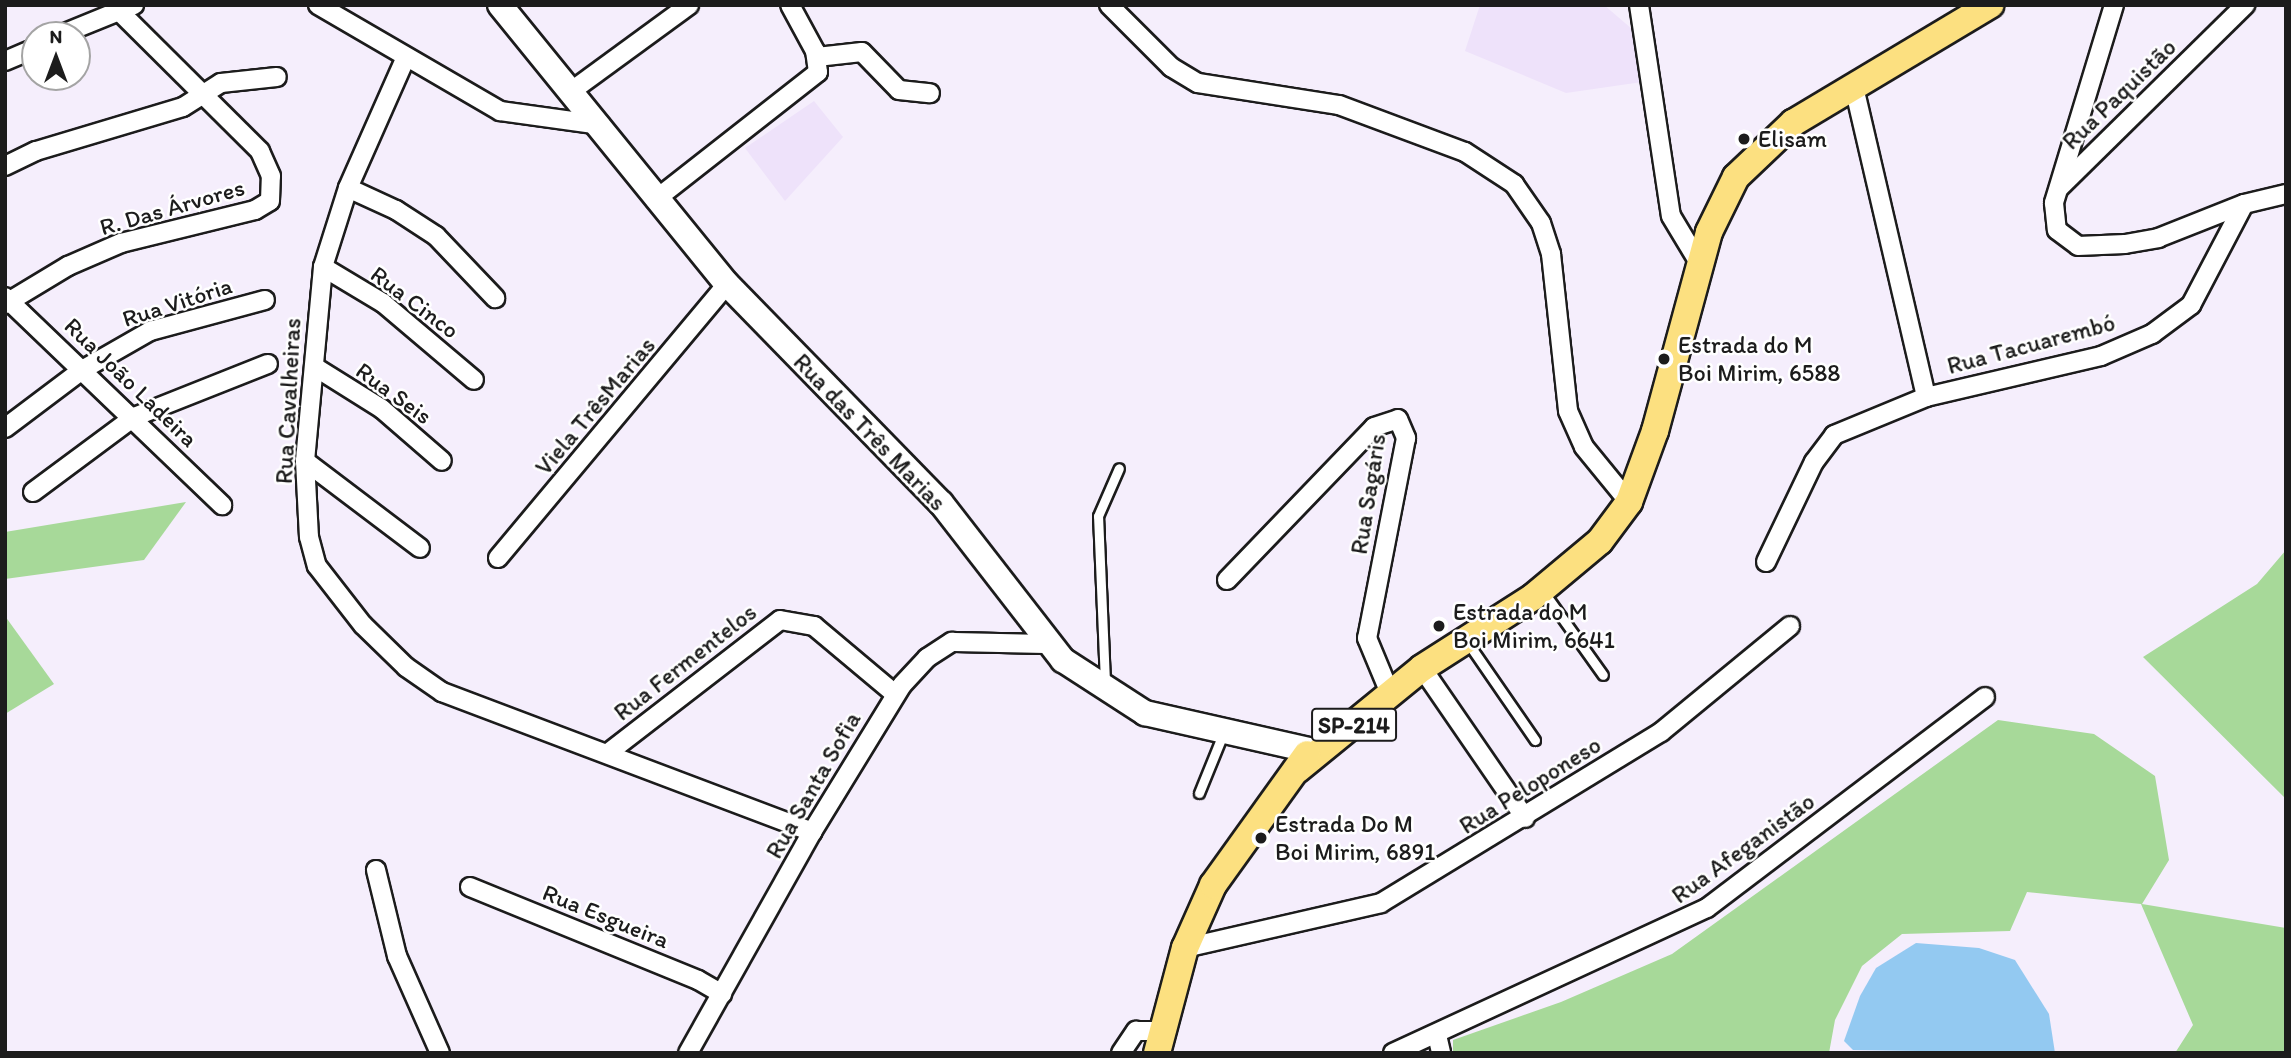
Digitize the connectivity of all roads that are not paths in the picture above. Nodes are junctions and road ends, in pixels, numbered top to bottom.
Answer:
1 (318, 5) edge
2 (500, 5) edge
3 (689, 5) edge
4 (790, 5) edge
5 (1109, 5) edge
6 (1639, 5) edge
7 (1990, 5) edge
8 (2114, 5) edge
9 (2245, 5) edge
10 (127, 8) edge
11 (91, 23) edge
12 (21, 54) edge
13 (406, 57) junction
14 (817, 57) junction
15 (5, 61) edge
16 (277, 77) dead end
17 (1854, 87) junction
18 (573, 90) junction
19 (930, 93) dead end
20 (202, 95) junction
21 (601, 125) junction
22 (5, 166) edge
23 (348, 188) junction
24 (2058, 189) junction
25 (2286, 194) edge
26 (655, 200) junction
27 (2244, 204) junction
28 (1701, 266) junction
29 (323, 267) junction
30 (727, 284) junction
31 (495, 298) dead end
32 (7, 300) edge
33 (265, 300) dead end
34 (268, 364) dead end
35 (315, 367) junction
36 (82, 370) junction
37 (474, 380) dead end
38 (1926, 397) junction
39 (134, 417) junction
40 (5, 428) edge
41 (305, 461) junction
42 (442, 461) dead end
43 (1119, 468) dead end
44 (33, 492) dead end
45 (1629, 502) junction
46 (222, 505) dead end
47 (420, 548) dead end
48 (498, 558) dead end
49 (1766, 562) dead end
50 (1227, 580) dead end
51 (1542, 589) junction
52 (1790, 626) dead end
53 (1467, 641) junction
54 (1047, 644) junction
55 (1603, 675) dead end
56 (1406, 677) junction
57 (1106, 692) junction
58 (895, 694) junction
59 (1985, 697) dead end
60 (1225, 729) junction
61 (1535, 740) dead end
62 (608, 753) junction
63 (1303, 760) junction
64 (1199, 793) dead end
65 (1525, 818) junction
66 (812, 832) junction
67 (376, 870) dead end
68 (470, 887) dead end
69 (1185, 948) junction
70 (722, 994) junction
71 (1159, 1042) edge
72 (1439, 1044) edge
73 (440, 1053) edge
74 (688, 1053) edge
75 (1121, 1053) edge
76 (1392, 1053) edge

1 - 13 street
2 - 18 street, Rua das Três Marias
3 - 18 street
4 - 14 street
5 - 45 street
6 - 28 street
7 - 17 main road, SP-214
8 - 24 street
9 - 24 street, Rua Paquistão
10 - 11 street
10 - 20 street
12 - 15 street
13 - 21 street
13 - 23 street, Rua Cavalheiras
14 - 19 street
14 - 26 street
16 - 20 street
17 - 28 main road, SP-214
17 - 38 street, Rua Tacuarembó
18 - 21 street, Rua das Três Marias
20 - 22 street
20 - 32 street, R. Das Árvores
21 - 26 street, Rua das Três Marias
23 - 29 street, Rua Cavalheiras
23 - 31 street
24 - 27 street
25 - 27 street
26 - 30 street, Rua das Três Marias
27 - 38 street, Rua Tacuarembó
28 - 45 main road, SP-214
29 - 35 street, Rua Cavalheiras
29 - 37 street, Rua Cinco
30 - 48 street, Viela TrêsMarias
30 - 54 street, Rua das Três Marias
32 - 36 street, Rua João Ladeira
33 - 36 street, Rua Vitória
34 - 39 street
35 - 41 street, Rua Cavalheiras
35 - 42 street, Rua Seis
36 - 39 street, Rua João Ladeira
36 - 40 street, Rua Vitória
38 - 49 street, Rua Tacuarembó
39 - 44 street
39 - 46 street, Rua João Ladeira
41 - 47 street
41 - 62 street, Rua Cavalheiras
43 - 57 lane
45 - 51 main road, SP-214
50 - 56 street, Rua Sagáris
51 - 53 main road, SP-214
51 - 55 lane
52 - 65 street, Rua Peloponeso
53 - 56 main road, SP-214
53 - 61 lane
54 - 57 street, Rua das Três Marias
54 - 58 street, Rua Santa Sofia
56 - 63 main road, SP-214
56 - 65 street
57 - 60 street, Rua das Três Marias
58 - 62 street, Rua Fermentelos
58 - 66 street, Rua Santa Sofia
59 - 72 street, Rua Afeganistão
60 - 63 street, Rua das Três Marias
60 - 64 lane
62 - 66 street, Rua Cavalheiras
63 - 69 main road, SP-214
65 - 69 street, Rua Peloponeso
66 - 70 street, Rua Santa Sofia
67 - 73 street
68 - 70 street, Rua Esgueira
69 - 71 main road, SP-214
70 - 74 street, Rua Santa Sofia
71 - 75 street
72 - 76 street, Rua Afeganistão

